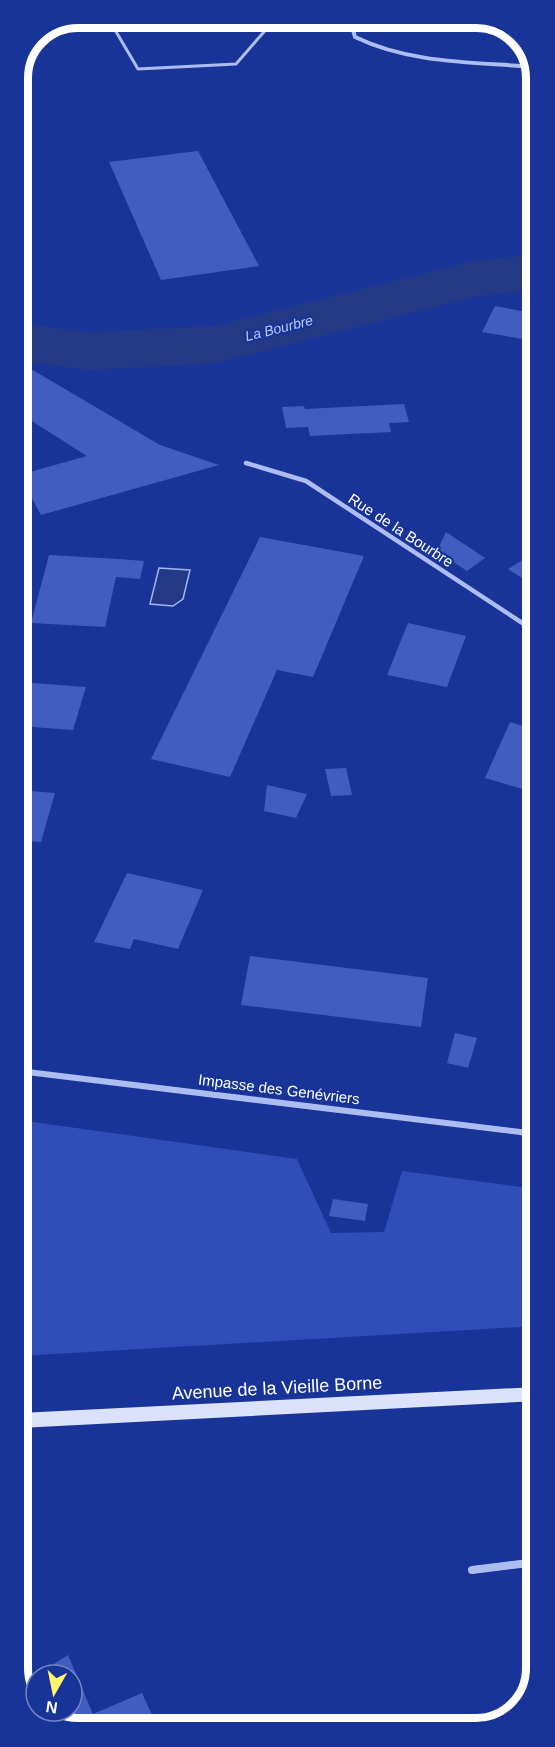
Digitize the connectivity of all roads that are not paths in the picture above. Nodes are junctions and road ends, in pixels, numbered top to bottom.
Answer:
1 (114, 28) edge
2 (267, 28) edge
3 (353, 29) edge
4 (525, 66) edge
5 (246, 463) dead end
6 (526, 625) edge
7 (28, 1072) edge
8 (526, 1133) edge
9 (526, 1395) edge
10 (28, 1421) edge
11 (526, 1563) edge
12 (472, 1570) dead end

1 - 2 lane
3 - 4 street
5 - 6 street, Rue de la Bourbre
7 - 8 street, Impasse des Genévriers
9 - 10 main road, Avenue de la Vieille Borne
11 - 12 street

